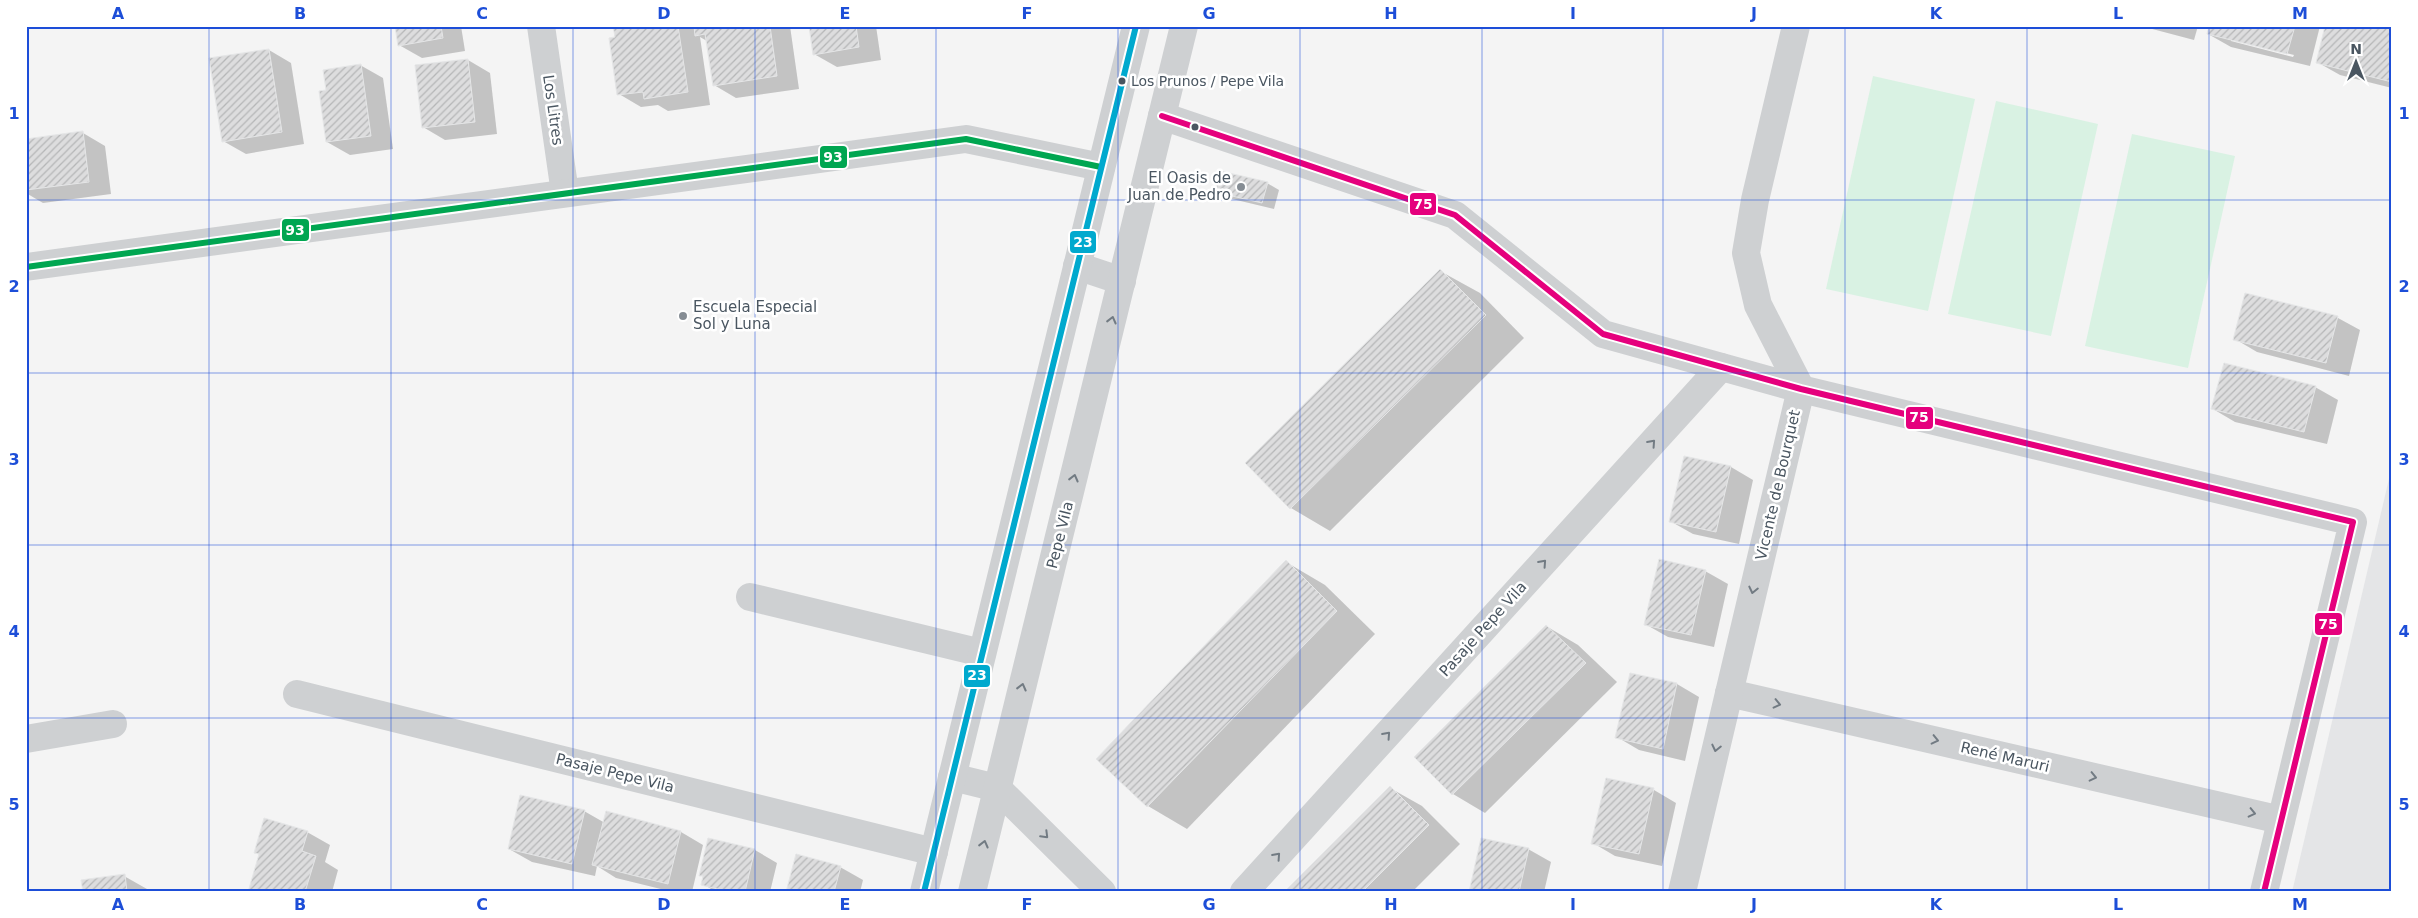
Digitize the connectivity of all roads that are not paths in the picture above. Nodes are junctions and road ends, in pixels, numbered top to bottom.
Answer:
1 (541, 26) edge
2 (1136, 26) edge
3 (1184, 26) edge
4 (1796, 26) edge
5 (1162, 116) junction
6 (1102, 167) junction
7 (565, 193) junction
8 (1077, 266) junction
9 (26, 267) edge
10 (1122, 281) junction
11 (1722, 367) junction
12 (1800, 389) junction
13 (750, 597) dead end
14 (982, 652) junction
15 (1729, 693) junction
16 (297, 694) dead end
17 (113, 724) dead end
18 (26, 739) edge
19 (952, 777) junction
20 (998, 788) junction
21 (2281, 820) junction
22 (934, 852) junction
23 (924, 892) edge
24 (972, 892) edge
25 (1102, 892) edge
26 (1244, 892) edge
27 (1682, 892) edge
28 (2264, 892) edge

1 - 7 street, Los Litres
2 - 6 street
3 - 5 street, Pepe Vila
4 - 12 street, Vicente de Bourquet
5 - 10 street, Pepe Vila
5 - 11 street
6 - 7 street
6 - 8 street
7 - 9 street
8 - 10 street
8 - 14 street
20 -> 10 street, Pepe Vila
11 - 12 street
26 -> 11 street, Pasaje Pepe Vila
12 -> 15 street, Vicente de Bourquet
12 - 21 street
13 - 14 street
14 - 19 street
15 -> 21 street, René Maruri
15 -> 27 street, Vicente de Bourquet
16 - 22 street, Pasaje Pepe Vila
17 - 18 street
19 - 20 street
19 - 22 street
24 -> 20 street, Pepe Vila
20 -> 25 street
21 - 28 street
22 - 23 street

